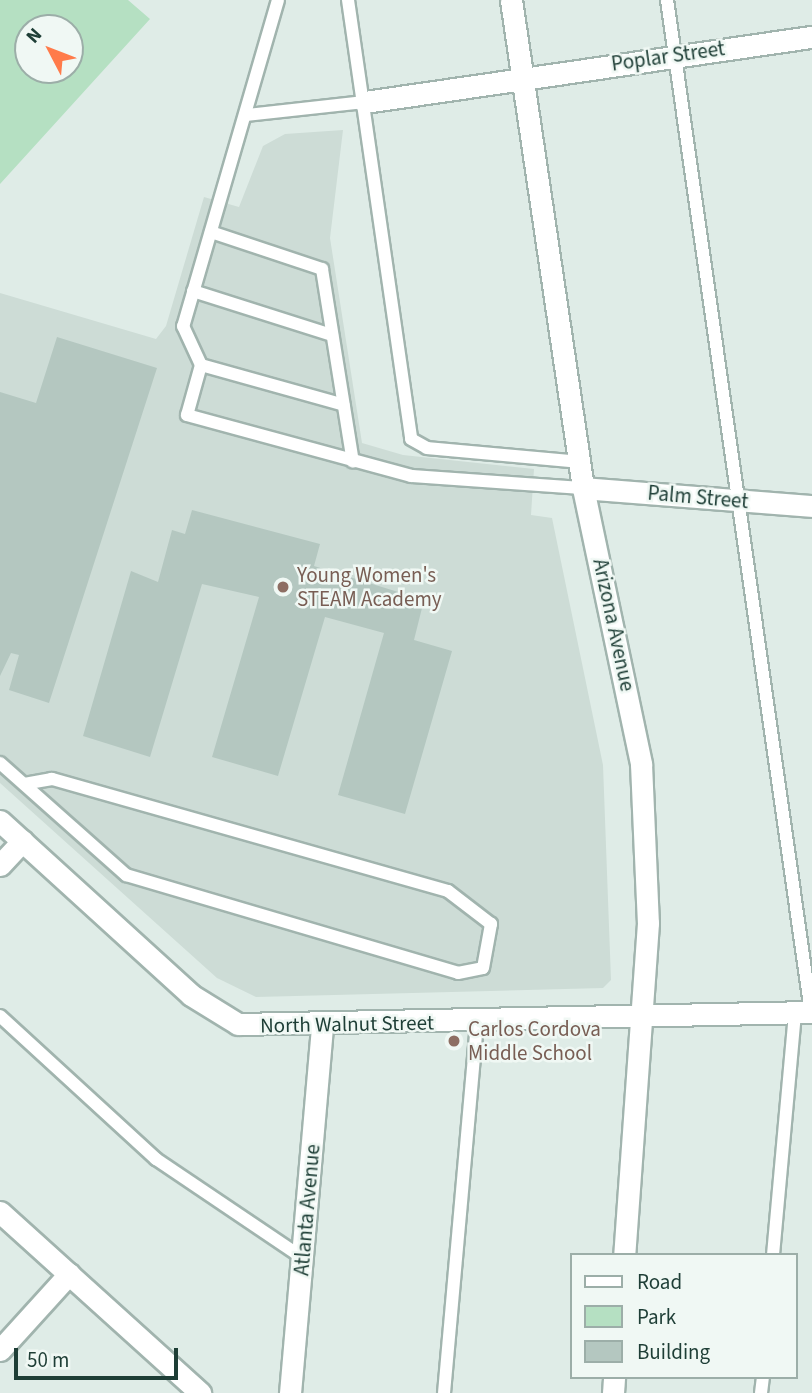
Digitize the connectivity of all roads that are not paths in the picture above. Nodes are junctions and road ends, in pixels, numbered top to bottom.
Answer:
1 (278, 0) edge
2 (348, 0) edge
3 (511, 0) edge
4 (667, 0) edge
5 (812, 37) edge
6 (675, 53) junction
7 (524, 78) junction
8 (365, 102) junction
9 (247, 116) junction
10 (211, 232) junction
11 (193, 291) junction
12 (332, 335) junction
13 (201, 365) junction
14 (344, 405) junction
15 (353, 462) junction
16 (580, 462) junction
17 (583, 488) junction
18 (740, 500) junction
19 (812, 506) edge
20 (0, 763) edge
21 (24, 784) junction
22 (0, 821) edge
23 (22, 841) junction
24 (0, 865) edge
25 (806, 1012) edge
26 (0, 1016) edge
27 (644, 1017) junction
28 (477, 1022) junction
29 (322, 1026) junction
30 (0, 1212) edge
31 (624, 1253) edge
32 (773, 1253) edge
33 (303, 1258) junction
34 (68, 1274) junction
35 (0, 1350) edge
36 (194, 1391) edge
37 (290, 1393) edge
38 (444, 1393) edge

1 - 9 lane
2 - 8 lane
3 - 7 street, Arizona Avenue
4 - 6 lane
5 - 6 street, Poplar Street
6 - 7 street, Poplar Street
6 - 18 lane
7 - 8 street, Poplar Street
7 - 16 street, Arizona Avenue
8 - 9 lane
8 - 16 lane
9 - 10 lane
10 - 11 lane
10 - 12 lane
11 - 12 lane
11 - 13 lane
12 - 14 lane
13 - 14 lane
13 - 15 lane
14 - 15 lane
15 - 17 lane
16 - 17 street, Arizona Avenue
17 - 18 street, Palm Street
17 - 27 street, Arizona Avenue
18 - 19 street, Palm Street
18 - 25 lane
20 - 21 lane
21 - 21 lane
22 - 23 street, North Walnut Street
23 - 24 street
23 - 29 street, North Walnut Street
25 - 27 street, North Walnut Street
25 - 32 lane
26 - 33 lane
27 - 28 street, North Walnut Street
27 - 31 street, Arizona Avenue
28 - 29 street, North Walnut Street
28 - 38 lane
29 - 33 street, Atlanta Avenue
30 - 34 street
33 - 37 street, Atlanta Avenue
34 - 35 street
34 - 36 street

